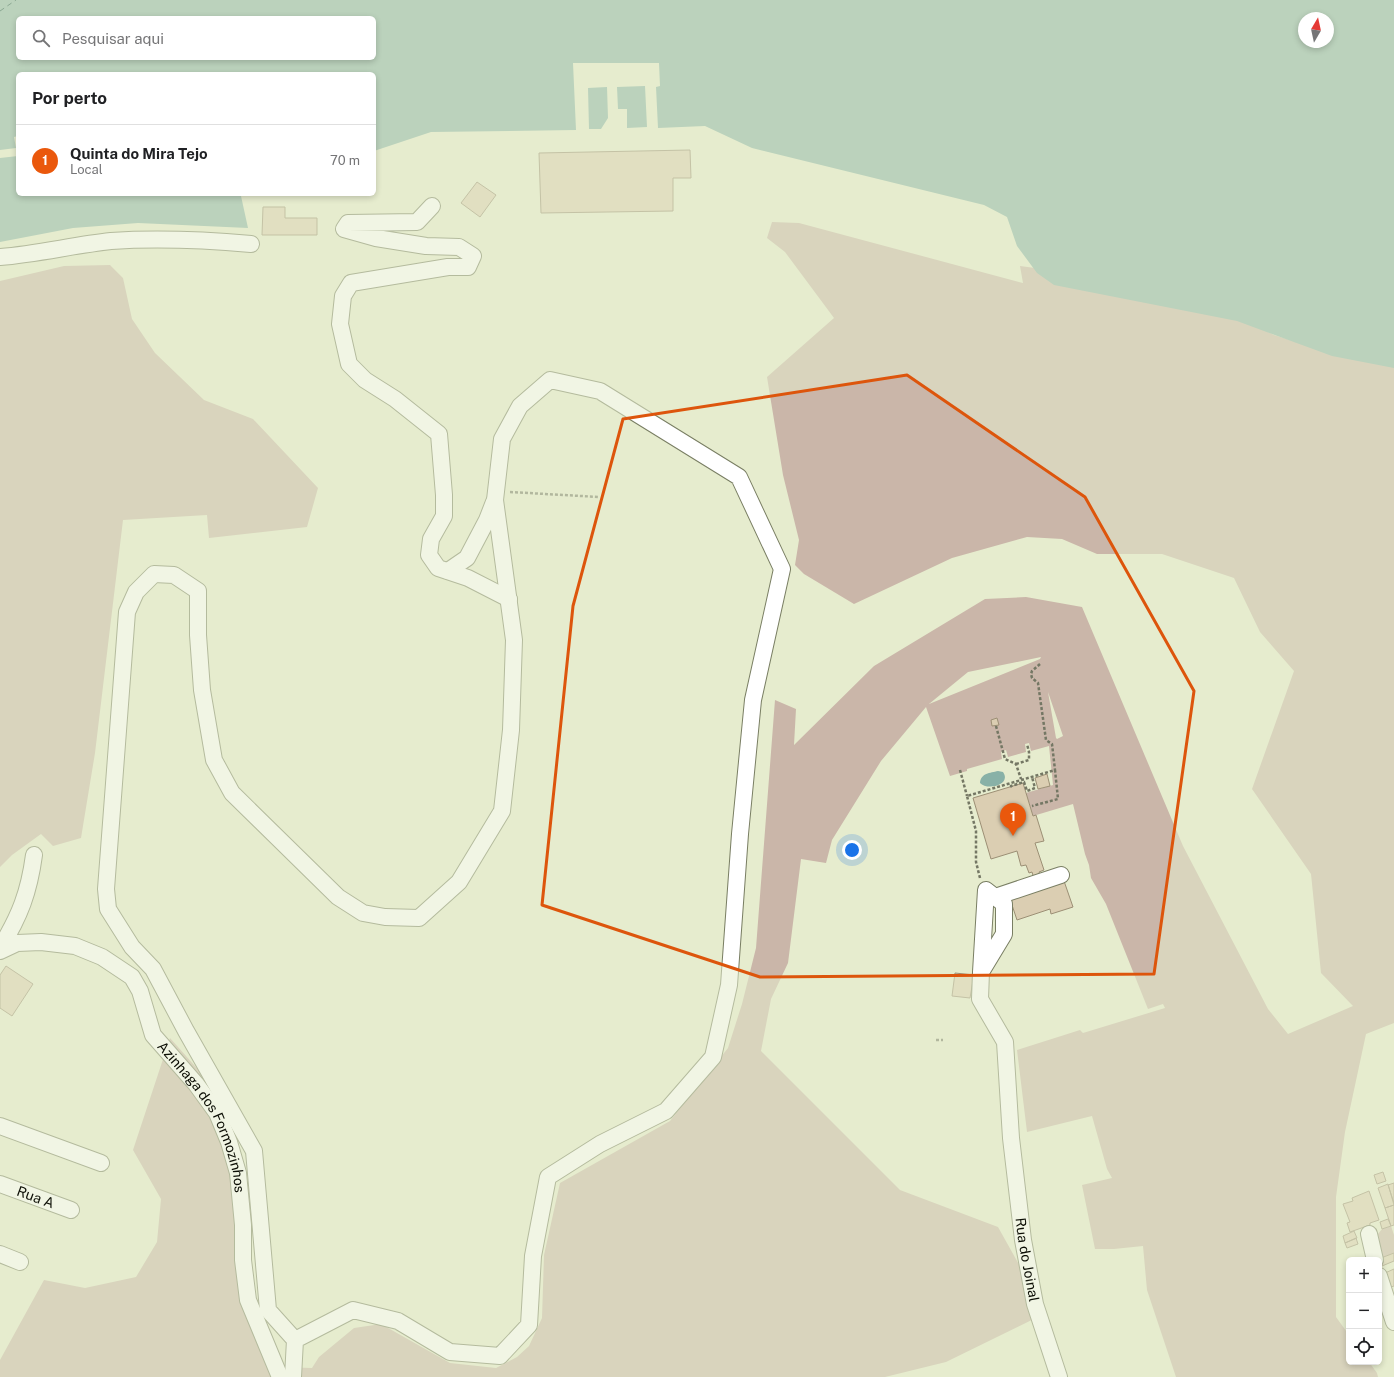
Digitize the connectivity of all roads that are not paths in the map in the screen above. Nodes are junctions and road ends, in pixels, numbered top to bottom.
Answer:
1 (432, 206) dead end
2 (251, 244) dead end
3 (0, 257) edge
4 (500, 496) junction
5 (448, 571) junction
6 (509, 599) junction
7 (34, 855) dead end
8 (1061, 875) dead end
9 (0, 950) edge
10 (0, 1126) edge
11 (101, 1163) dead end
12 (0, 1184) edge
13 (71, 1210) dead end
14 (1369, 1234) dead end
15 (0, 1254) edge
16 (1374, 1257) edge
17 (20, 1262) dead end
18 (1382, 1285) edge
19 (1394, 1322) edge
20 (295, 1340) junction
21 (280, 1377) edge
22 (293, 1377) edge
23 (1059, 1377) edge

1 - 5 street
2 - 3 street
4 - 5 street
4 - 6 street
4 - 20 street
5 - 6 street
6 - 20 street
7 - 9 street
8 - 23 street, Rua do Joinal
9 - 21 street, Azinhaga dos Formozinhos
10 - 11 street
12 - 13 street, Rua A
14 - 16 street
15 - 17 street
18 - 19 street
20 - 22 street

